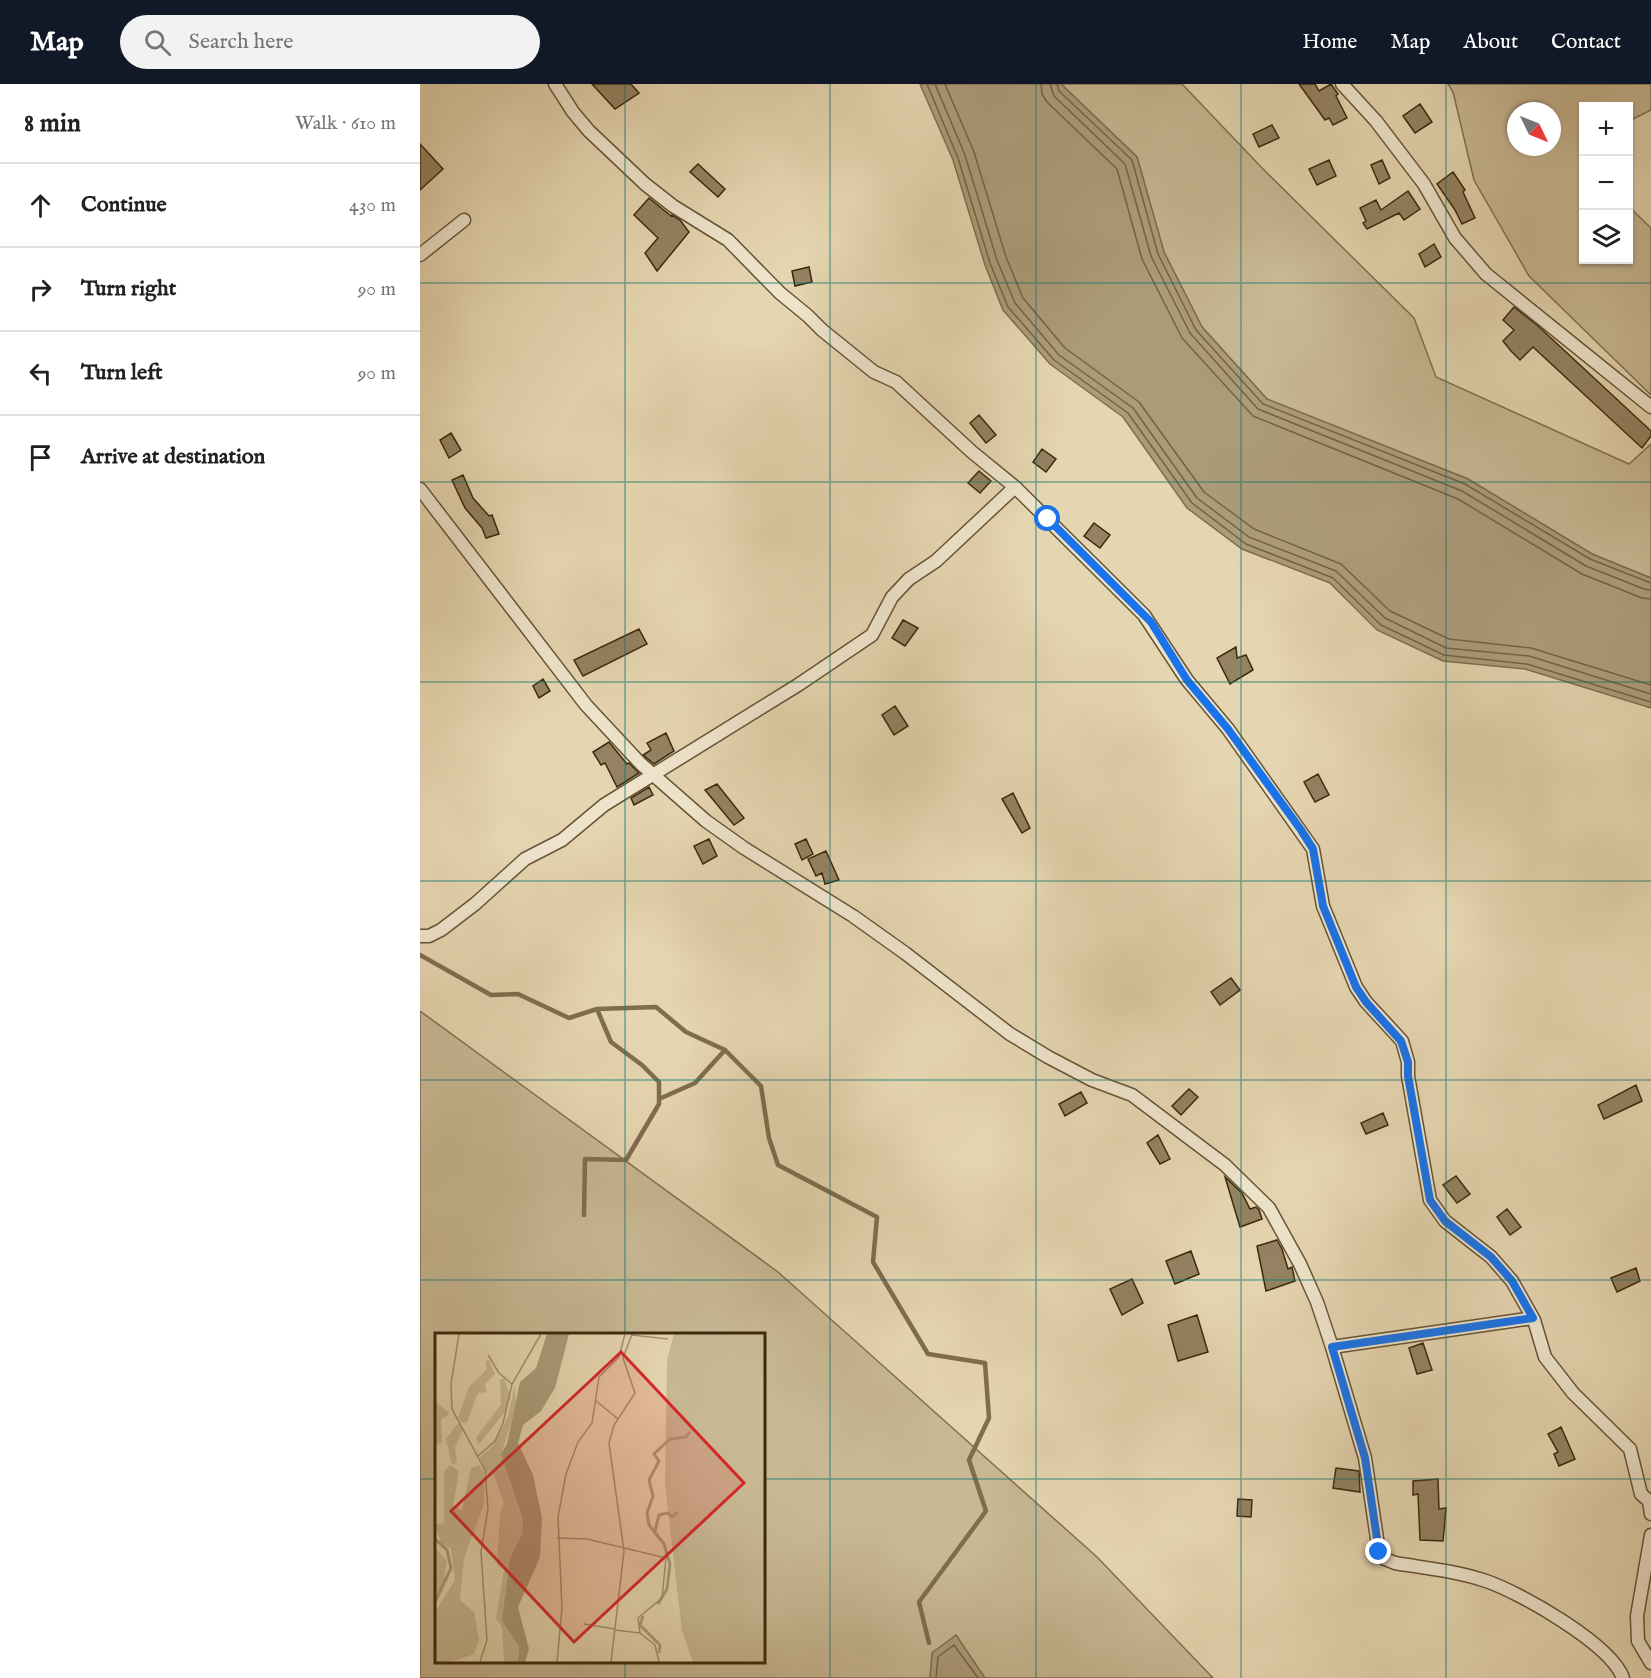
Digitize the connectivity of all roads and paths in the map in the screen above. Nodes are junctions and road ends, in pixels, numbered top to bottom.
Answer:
1 (555, 84) edge
2 (1342, 84) edge
3 (464, 220) dead end
4 (420, 255) edge
5 (1651, 407) edge
6 (1015, 487) junction
7 (420, 489) edge
8 (653, 774) junction
9 (420, 936) edge
10 (1533, 1318) junction
11 (1332, 1347) junction
12 (1651, 1514) edge
13 (1651, 1535) edge
14 (1651, 1663) edge
15 (1623, 1678) edge

1 - 6 street
2 - 5 street
3 - 4 street
6 - 8 street
6 - 10 street
7 - 8 street
8 - 9 street
8 - 11 street
10 - 11 street
10 - 12 street
11 - 15 street
13 - 14 street

